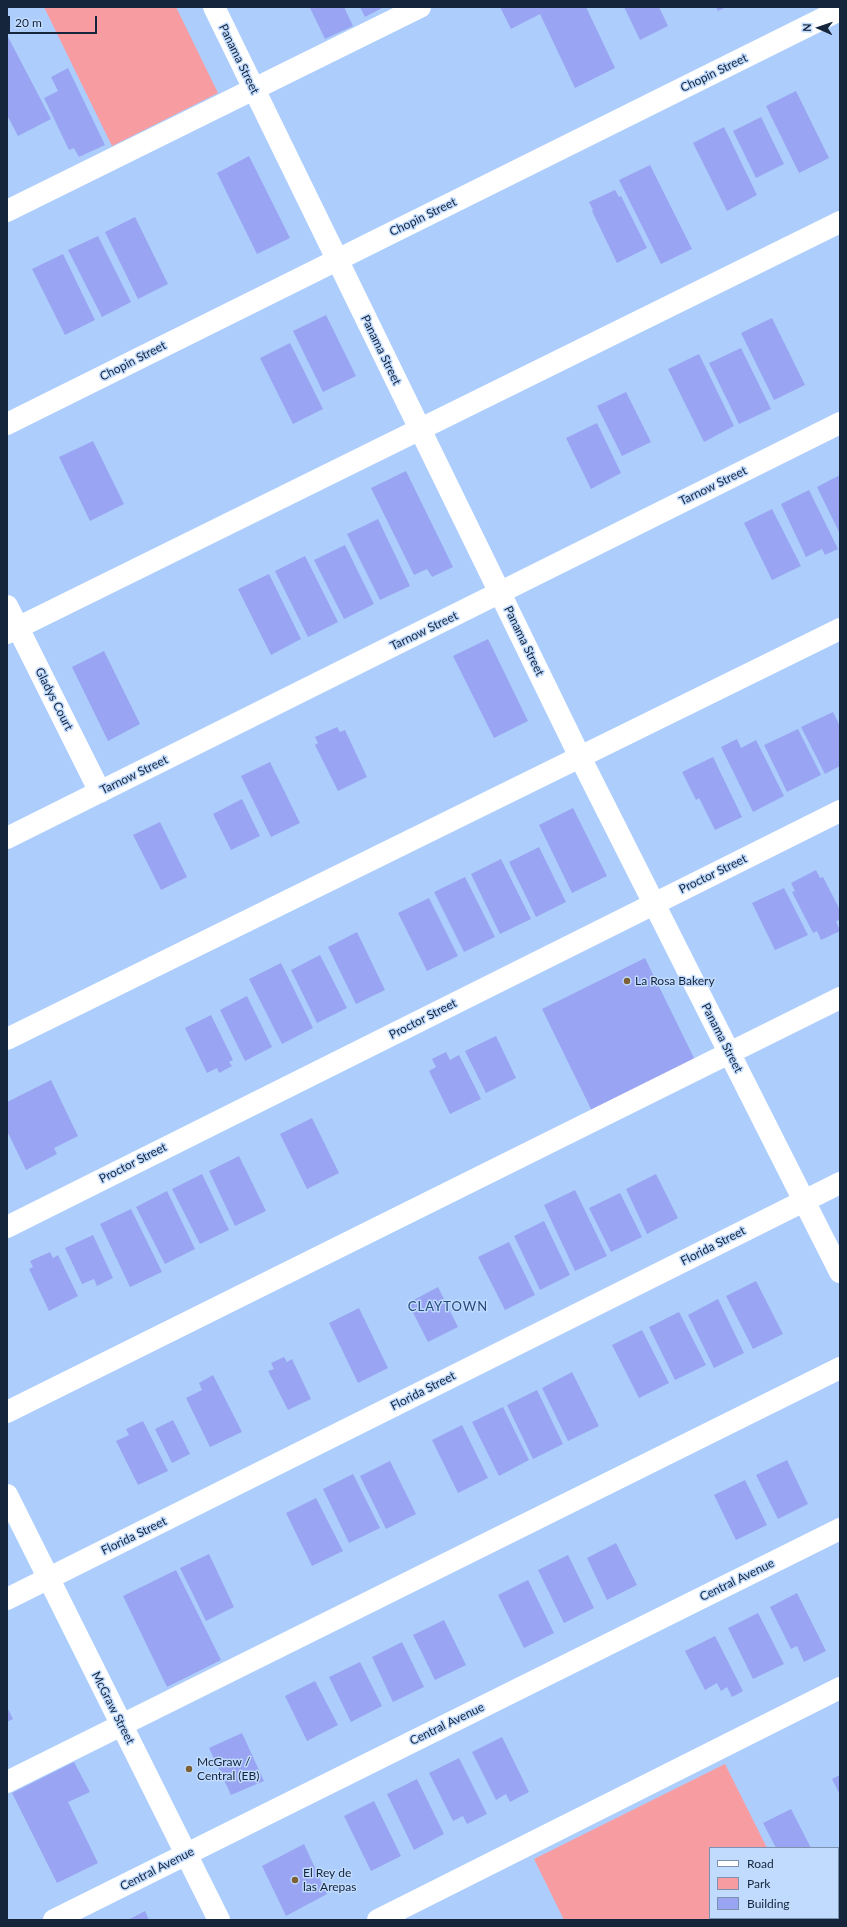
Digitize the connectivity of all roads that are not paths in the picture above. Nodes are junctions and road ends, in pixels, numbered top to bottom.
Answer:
1 (214, 7) edge
2 (420, 7) edge
3 (840, 10) edge
4 (254, 89) junction
5 (7, 211) edge
6 (840, 222) edge
7 (337, 260) junction
8 (840, 423) edge
9 (7, 424) edge
10 (420, 429) junction
11 (500, 593) junction
12 (7, 606) edge
13 (840, 629) edge
14 (12, 630) edge
15 (580, 757) junction
16 (100, 792) junction
17 (840, 811) edge
18 (7, 838) edge
19 (654, 903) junction
20 (840, 998) edge
21 (7, 1039) edge
22 (729, 1052) junction
23 (840, 1183) edge
24 (804, 1201) junction
25 (7, 1227) edge
26 (840, 1272) edge
27 (840, 1368) edge
28 (7, 1412) edge
29 (7, 1496) edge
30 (840, 1529) edge
31 (49, 1579) junction
32 (7, 1599) edge
33 (840, 1688) edge
34 (122, 1725) junction
35 (7, 1782) edge
36 (186, 1853) junction
37 (54, 1920) edge
38 (220, 1920) edge
39 (378, 1920) edge

1 - 4 street, Panama Street
2 - 4 street
3 - 7 street, Chopin Street
4 - 5 street
4 - 7 street, Panama Street
6 - 10 street
7 - 9 street, Chopin Street
7 - 10 street, Panama Street
8 - 11 street, Tarnow Street
10 - 11 street, Panama Street
10 - 14 street
11 - 15 street, Panama Street
11 - 16 street, Tarnow Street
12 - 14 street, Gladys Court
13 - 15 street
14 - 16 street, Gladys Court
15 - 19 street, Panama Street
15 - 21 street
16 - 18 street, Tarnow Street
17 - 19 street, Proctor Street
19 - 22 street, Panama Street
19 - 25 street, Proctor Street
20 - 22 street
22 - 24 street, Panama Street
22 - 28 street
23 - 24 street, Florida Street
24 - 26 street, Panama Street
24 - 31 street, Florida Street
27 - 34 street
29 - 31 street, McGraw Street
30 - 36 street, Central Avenue
31 - 32 street, Florida Street
31 - 34 street, McGraw Street
33 - 39 street
34 - 35 street
34 - 36 street, McGraw Street
36 - 37 street, Central Avenue
36 - 38 street, McGraw Street

